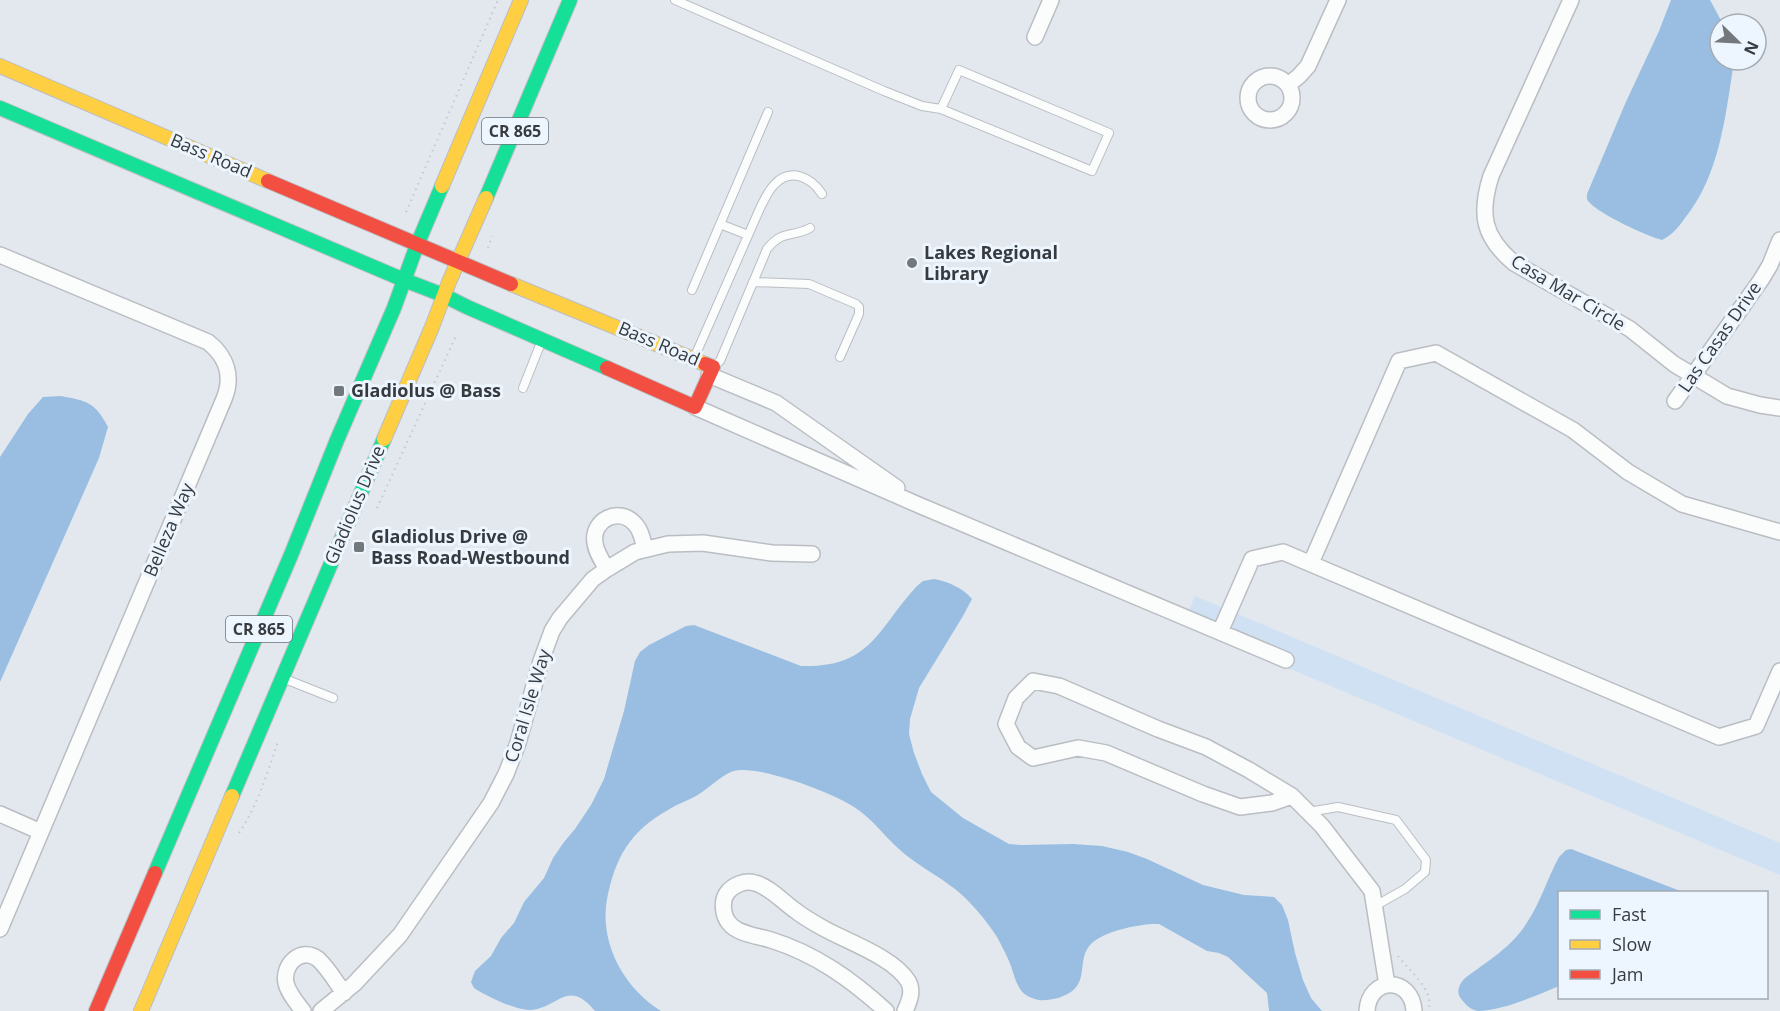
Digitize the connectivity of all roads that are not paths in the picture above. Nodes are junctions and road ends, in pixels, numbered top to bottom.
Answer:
1 (521, 0) edge
2 (570, 0) edge
3 (675, 0) edge
4 (1051, 0) edge
5 (1338, 0) edge
6 (1571, 0) edge
7 (1035, 37) dead end
8 (0, 66) edge
9 (1288, 85) dead end
10 (0, 108) edge
11 (941, 109) junction
12 (768, 112) dead end
13 (822, 194) dead end
14 (720, 224) junction
15 (810, 228) dead end
16 (748, 235) junction
17 (1780, 240) edge
18 (417, 244) junction
19 (0, 255) edge
20 (458, 260) junction
21 (404, 280) junction
22 (753, 282) junction
23 (692, 290) dead end
24 (443, 295) junction
25 (543, 339) junction
26 (840, 357) dead end
27 (694, 359) junction
28 (711, 371) junction
29 (1693, 375) junction
30 (523, 388) dead end
31 (1675, 401) dead end
32 (695, 407) junction
33 (1780, 408) edge
34 (921, 506) junction
35 (1780, 532) edge
36 (645, 549) junction
37 (812, 554) dead end
38 (1311, 563) junction
39 (607, 569) junction
40 (1220, 632) junction
41 (1286, 660) dead end
42 (1780, 671) edge
43 (283, 678) junction
44 (333, 698) dead end
45 (1292, 796) junction
46 (1308, 812) junction
47 (0, 814) edge
48 (41, 832) junction
49 (1375, 906) junction
50 (0, 929) edge
51 (1387, 985) junction
52 (344, 993) junction
53 (328, 1009) edge
54 (96, 1011) edge
55 (141, 1011) edge
56 (303, 1011) edge
57 (886, 1011) edge
58 (905, 1011) edge
59 (1367, 1011) edge
60 (1414, 1011) edge

1 - 18 main road, CR 865
2 - 20 main road, Gladiolus Drive / CR 865
3 - 11 lane
4 - 7 street
5 - 9 street
6 - 29 street, Casa Mar Circle
8 - 18 main road, Bass Road
10 - 21 main road
11 - 11 lane
12 - 14 lane
13 - 16 lane
14 - 16 lane
14 - 23 lane
15 - 22 lane
16 - 27 lane
17 - 29 street, Las Casas Drive
18 - 20 main road, Bass Road
18 - 21 main road, CR 865
19 - 48 street, Belleza Way
20 - 24 main road, Gladiolus Drive / CR 865
20 - 27 main road, Bass Road
21 - 24 main road
21 - 54 main road, CR 865
22 - 26 lane
22 - 28 lane
24 - 25 main road
24 - 43 main road, Gladiolus Drive / CR 865
25 - 30 lane
25 - 32 main road
27 - 28 main road, Bass Road
28 - 32 main road, Bass Road
28 - 34 street
29 - 31 street, Las Casas Drive
29 - 33 street, Casa Mar Circle
32 - 34 street
34 - 40 street
35 - 38 street
36 - 37 street, Coral Isle Way
36 - 39 street, Coral Isle Way
36 - 39 street
38 - 40 street
38 - 42 street
39 - 52 street, Coral Isle Way
40 - 41 street
43 - 44 lane
43 - 55 main road, Gladiolus Drive / CR 865
45 - 45 street
45 - 46 street
46 - 49 street
46 - 49 lane
47 - 48 street
48 - 50 street, Belleza Way
49 - 51 street
51 - 59 street
51 - 60 street
52 - 53 street, Coral Isle Way
52 - 56 street
57 - 58 street

